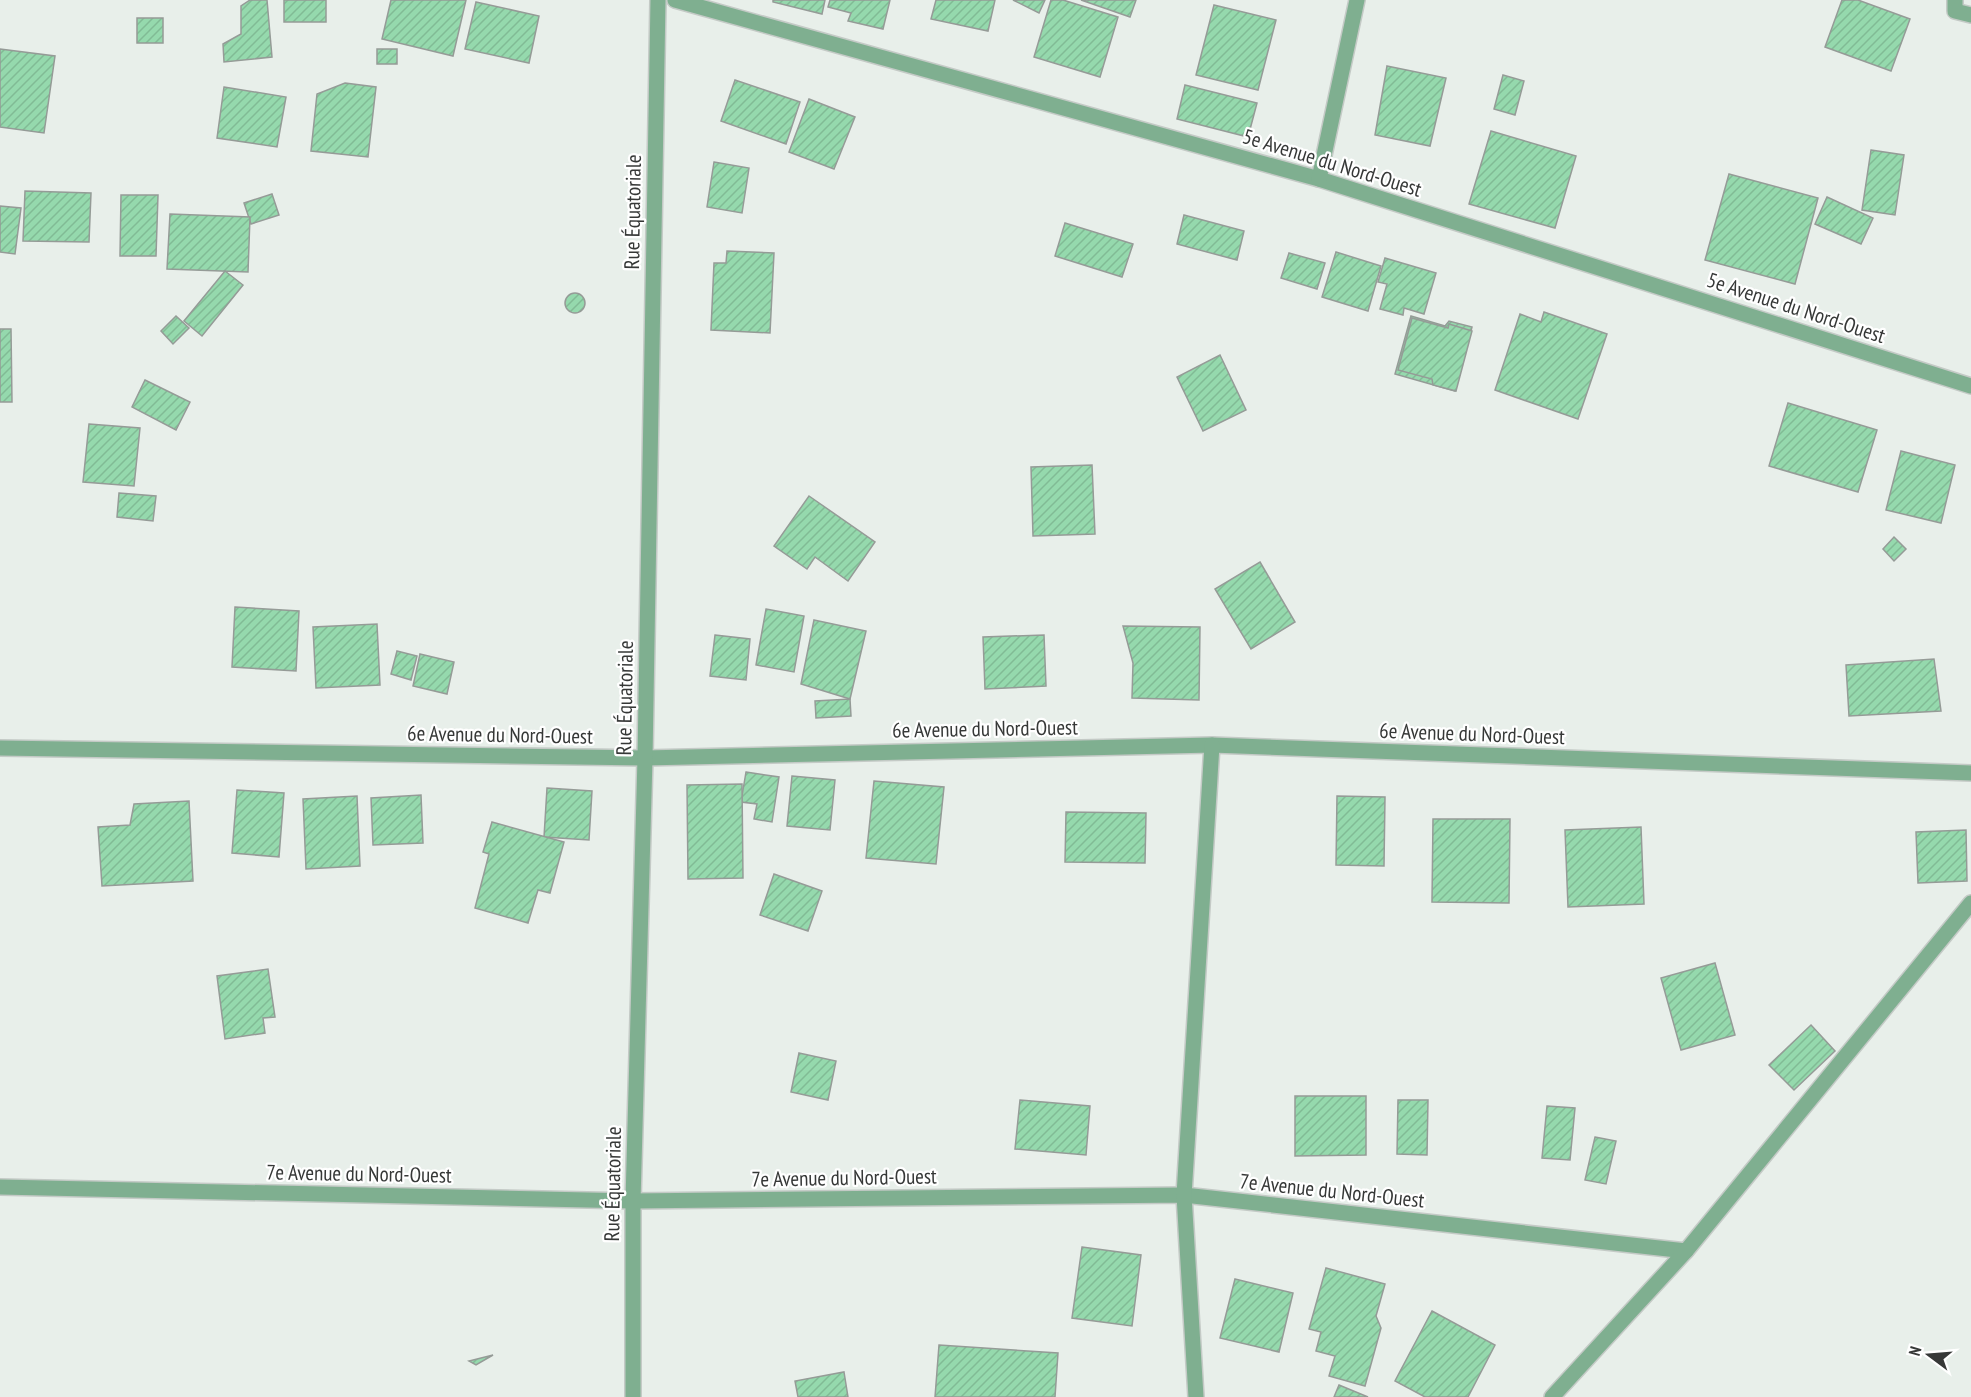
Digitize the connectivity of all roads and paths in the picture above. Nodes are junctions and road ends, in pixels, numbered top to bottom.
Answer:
1 (657, 0) edge
2 (675, 0) edge
3 (1357, 0) edge
4 (1955, 0) edge
5 (1971, 15) edge
6 (1319, 179) junction
7 (1971, 386) edge
8 (1212, 745) junction
9 (0, 748) edge
10 (645, 758) junction
11 (1971, 774) edge
12 (1971, 903) edge
13 (0, 1187) edge
14 (1184, 1195) junction
15 (633, 1201) junction
16 (1686, 1251) junction
17 (633, 1397) edge
18 (1196, 1397) edge
19 (1552, 1397) edge

1 - 10 street, Rue Équatoriale
2 - 6 street, 5e Avenue du Nord-Ouest
3 - 6 street
4 - 5 street
6 - 7 street, 5e Avenue du Nord-Ouest
8 - 10 street, 6e Avenue du Nord-Ouest
8 - 11 street, 6e Avenue du Nord-Ouest
8 - 14 street
9 - 10 street, 6e Avenue du Nord-Ouest
10 - 15 street, Rue Équatoriale
12 - 16 street
13 - 15 street, 7e Avenue du Nord-Ouest
14 - 15 street, 7e Avenue du Nord-Ouest
14 - 16 street, 7e Avenue du Nord-Ouest
14 - 18 street
15 - 17 street, Rue Équatoriale
16 - 19 street

